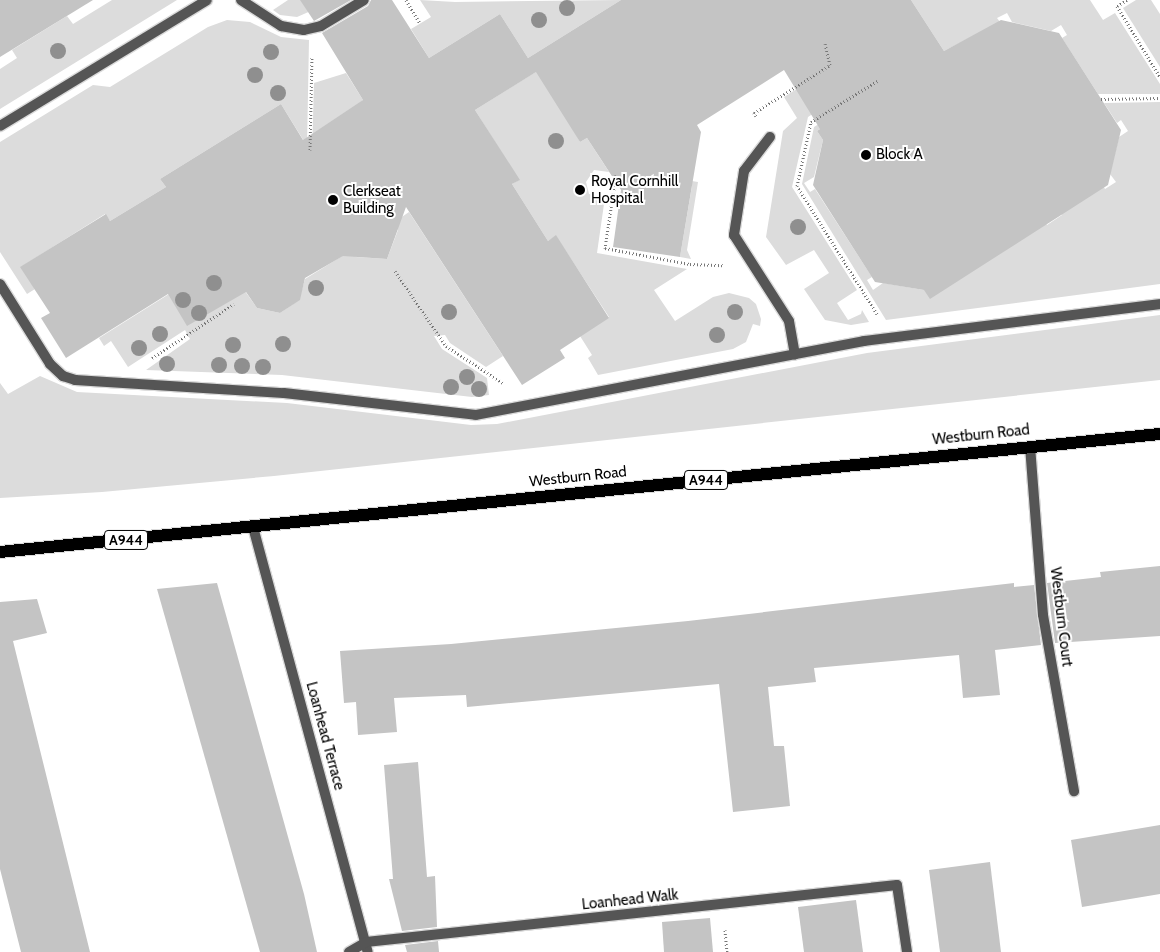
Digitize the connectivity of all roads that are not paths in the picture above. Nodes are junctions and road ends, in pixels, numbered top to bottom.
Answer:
1 (207, 0) edge
2 (240, 0) edge
3 (364, 0) edge
4 (0, 126) edge
5 (770, 137) road end
6 (0, 284) edge
7 (1160, 304) edge
8 (795, 354) junction
9 (1160, 434) edge
10 (1030, 446) junction
11 (253, 527) junction
12 (0, 552) edge
13 (1074, 791) dead end
14 (367, 947) edge
15 (349, 952) edge
16 (907, 952) edge

1 - 4 street
2 - 3 street
5 - 8 street
6 - 8 street
7 - 8 street
9 - 10 main road, Westburn Road / A944
10 - 11 main road, Westburn Road / A944
10 - 13 street, Westburn Court
11 - 12 main road, Westburn Road / A944
11 - 14 street, Loanhead Terrace
14 - 15 street
14 - 16 street, Loanhead Walk

